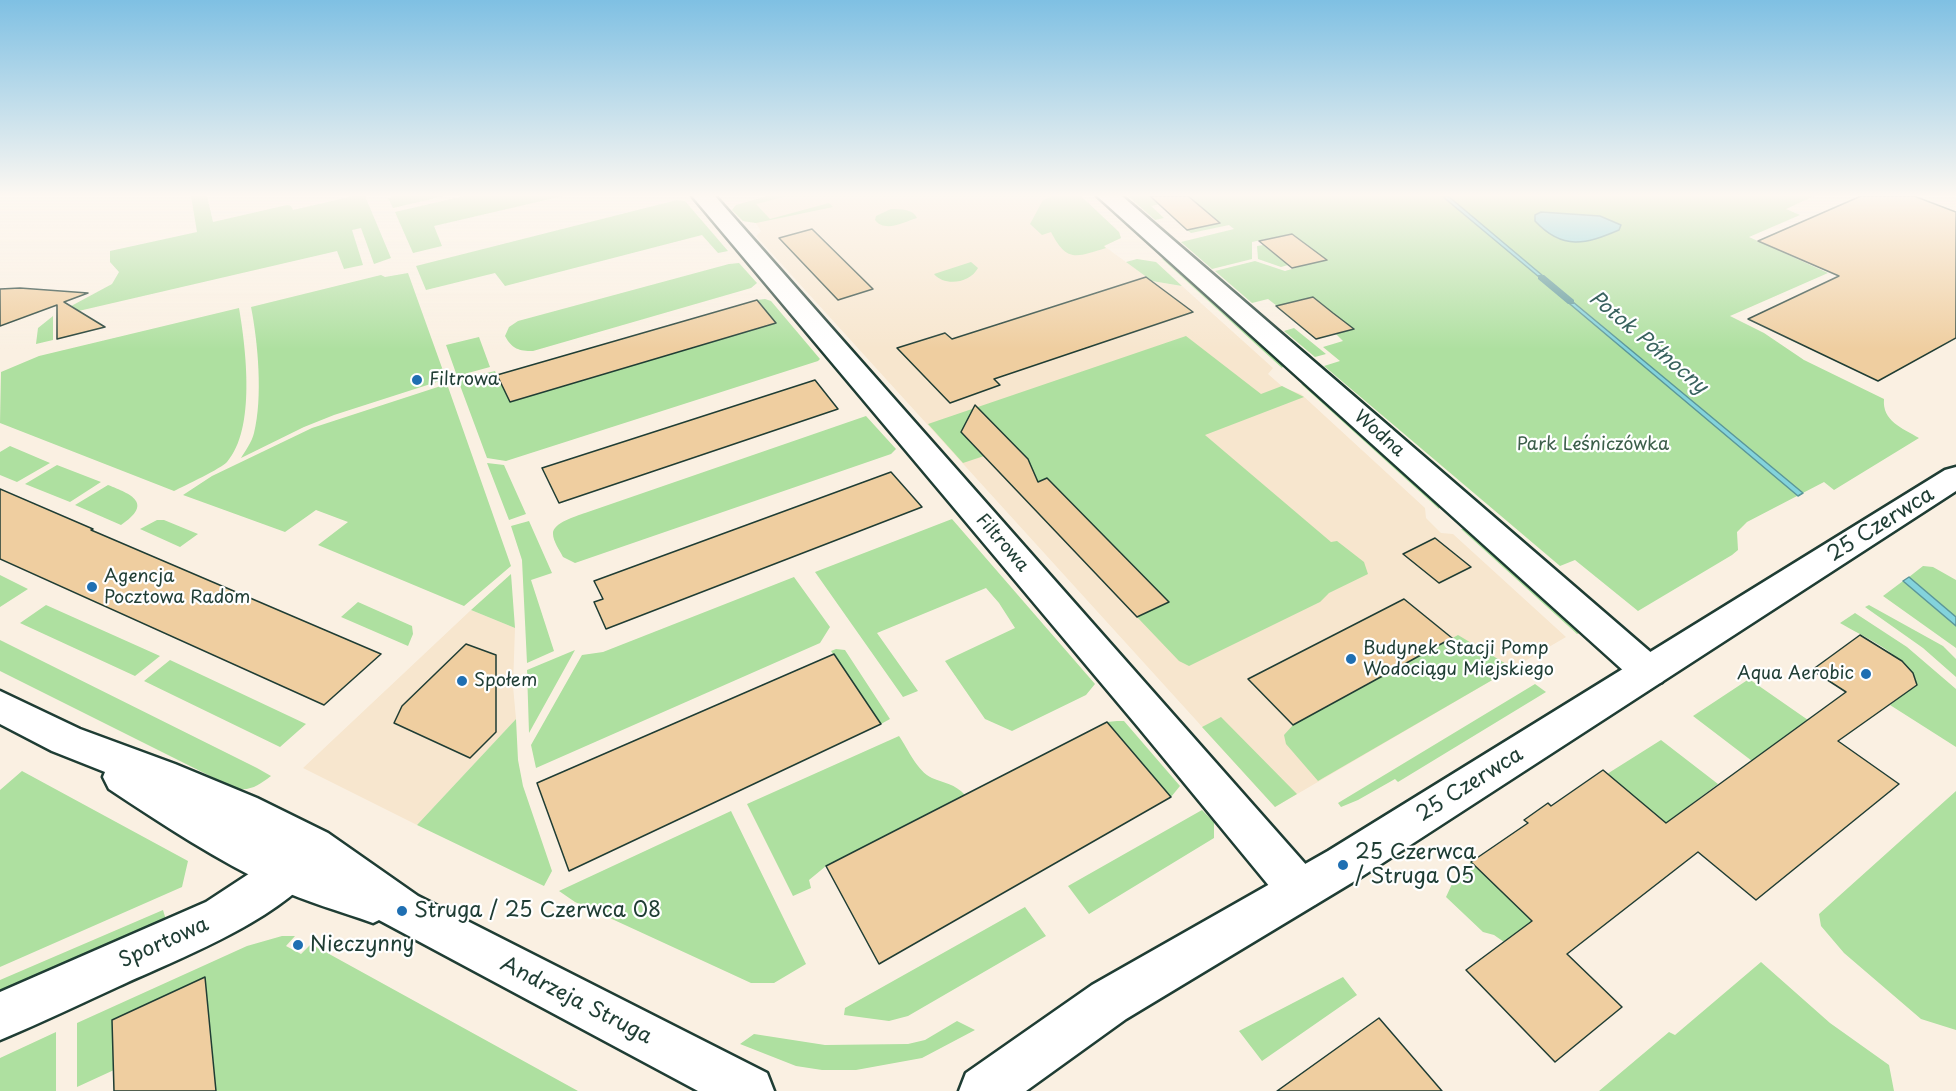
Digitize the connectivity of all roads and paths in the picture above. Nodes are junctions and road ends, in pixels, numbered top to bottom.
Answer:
1 (754, 247) edge
2 (1166, 247) edge
3 (1956, 477) edge
4 (1650, 672) junction
5 (0, 706) edge
6 (301, 860) junction
7 (1300, 890) junction
8 (0, 1016) edge
9 (749, 1091) edge
10 (984, 1091) edge

1 - 7 street, Filtrowa
2 - 4 street, Wodna
3 - 4 street, 25 Czerwca
4 - 7 street, 25 Czerwca
5 - 6 street, Andrzeja Struga
6 - 8 street, Sportowa
6 - 9 street, Andrzeja Struga
7 - 10 street, 25 Czerwca

